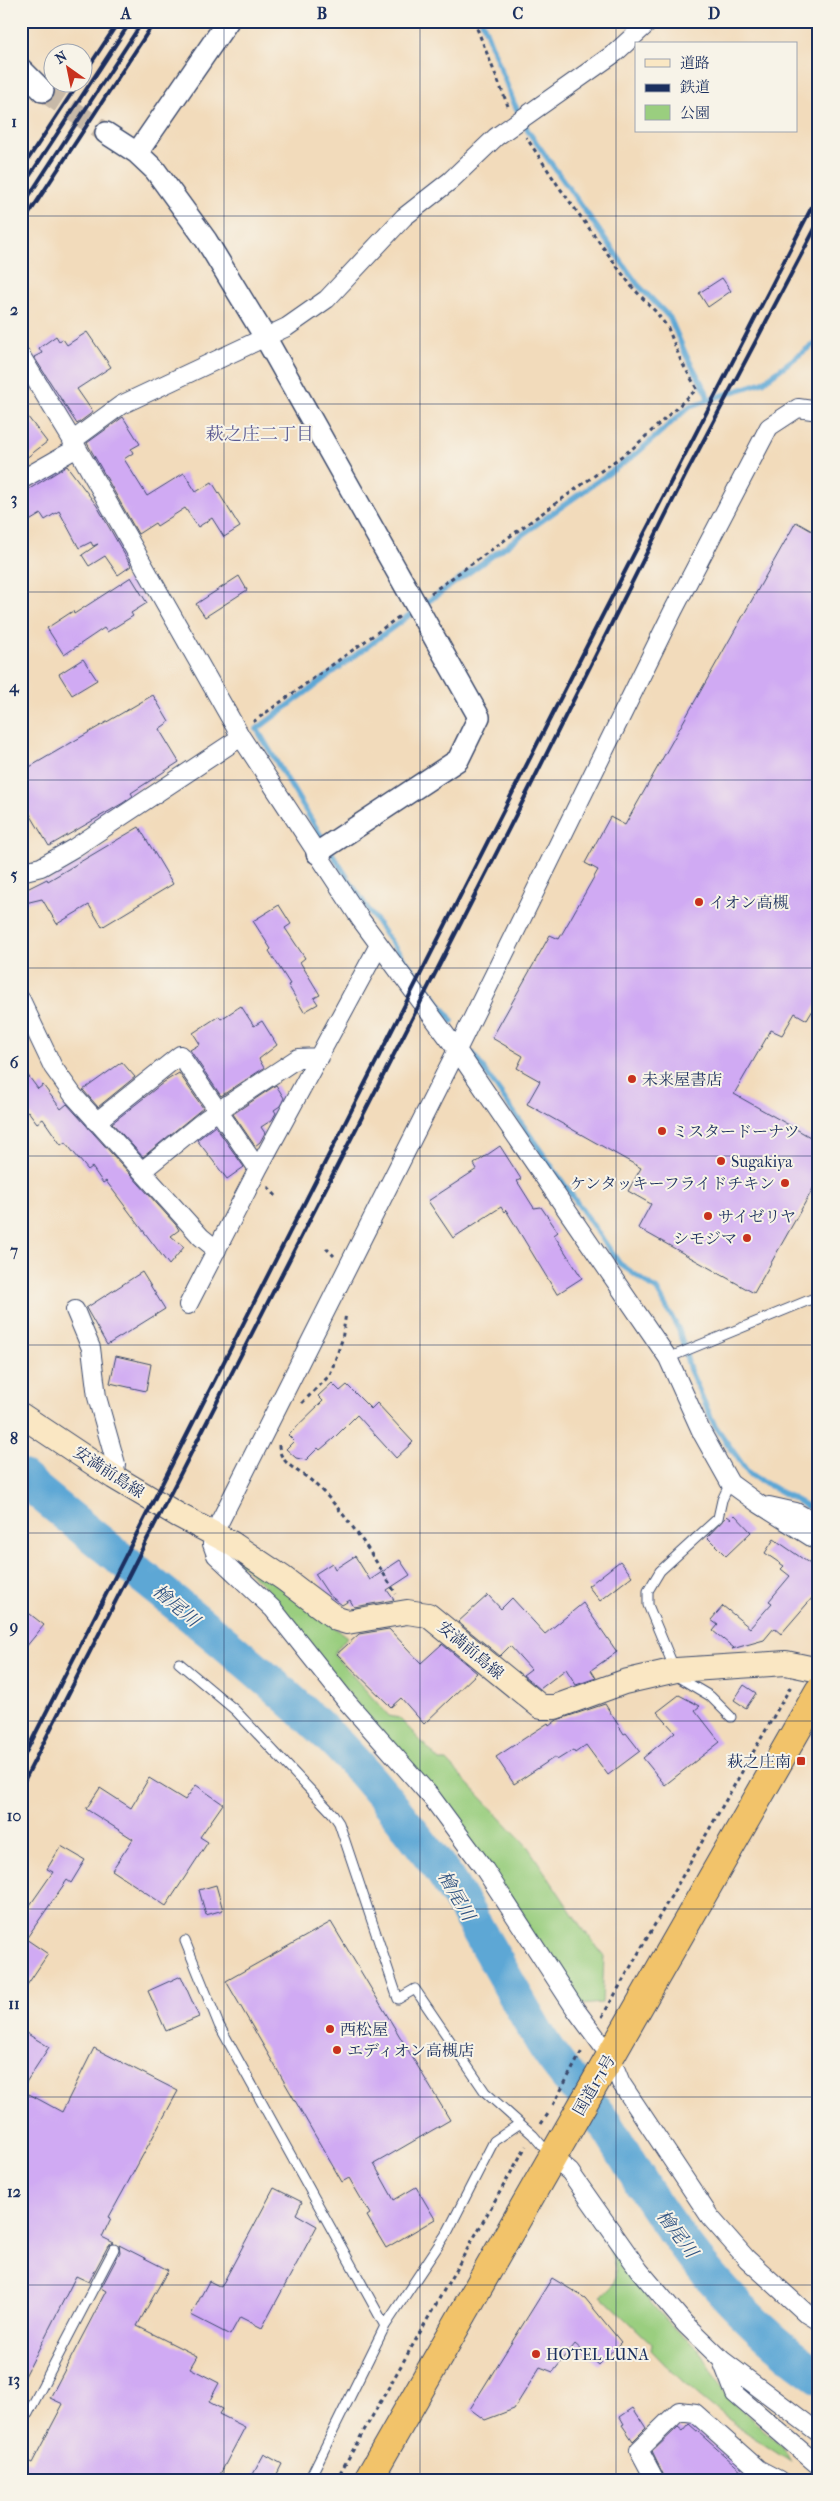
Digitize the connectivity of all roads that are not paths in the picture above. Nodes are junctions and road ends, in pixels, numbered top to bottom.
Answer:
1 (228, 21) edge
2 (650, 21) edge
3 (21, 69) edge
4 (42, 90) tunnel mouth
5 (106, 133) tunnel mouth
6 (137, 153) junction
7 (265, 337) junction
8 (21, 356) edge
9 (819, 411) edge
10 (74, 444) junction
11 (21, 480) edge
12 (241, 737) junction
13 (317, 854) junction
14 (21, 872) edge
15 (380, 945) junction
16 (21, 1000) edge
17 (457, 1050) junction
18 (320, 1057) junction
19 (219, 1111) junction
20 (96, 1122) junction
21 (258, 1169) junction
22 (142, 1171) junction
23 (218, 1250) junction
24 (819, 1296) edge
25 (188, 1305) dead end
26 (75, 1310) dead end
27 (671, 1357) junction
28 (21, 1415) edge
29 (114, 1477) junction
30 (730, 1482) junction
31 (759, 1504) junction
32 (819, 1525) edge
33 (214, 1532) junction
34 (819, 1542) edge
35 (179, 1663) dead end
36 (811, 1668) edge
37 (676, 1670) junction
38 (819, 1691) edge
39 (731, 1718) dead end
40 (185, 1941) dead end
41 (607, 2061) junction
42 (519, 2124) junction
43 (552, 2157) junction
44 (114, 2249) dead end
45 (819, 2321) edge
46 (385, 2326) junction
47 (722, 2360) junction
48 (21, 2426) edge
49 (819, 2433) edge
50 (819, 2466) edge
51 (754, 2474) edge
52 (307, 2480) edge
53 (368, 2480) edge
54 (655, 2480) edge
55 (779, 2480) edge

1 - 6 street
2 - 7 street
3 - 4 street
5 - 6 street
6 - 7 street
7 - 10 street
7 - 13 street
8 - 10 street
9 - 17 street
10 - 11 street
10 - 12 street
12 - 13 street
12 - 14 street
13 - 15 street
15 - 17 street
15 - 18 street
16 - 20 street
17 - 27 street
17 - 33 street
18 - 19 street
18 - 21 street
19 - 20 street
19 - 21 street
19 - 22 street
20 - 22 street
21 - 23 street
22 - 23 street
23 - 25 street
24 - 27 lane
26 - 29 street
27 - 30 street
28 - 29 main road, 安満前島線
29 - 33 main road, 安満前島線
30 - 31 street
30 - 37 lane
31 - 32 street
31 - 34 street
33 - 37 main road, 安満前島線
33 - 41 street
35 - 42 lane
36 - 37 main road, 安満前島線
37 - 39 lane
38 - 41 highway, 国道171号
40 - 46 lane
41 - 43 highway, 国道171号
41 - 45 street
42 - 43 lane
42 - 46 lane
43 - 47 street
43 - 53 highway, 国道171号
44 - 48 lane
46 - 52 lane
47 - 49 street
47 - 50 street
51 - 54 street
51 - 55 street

